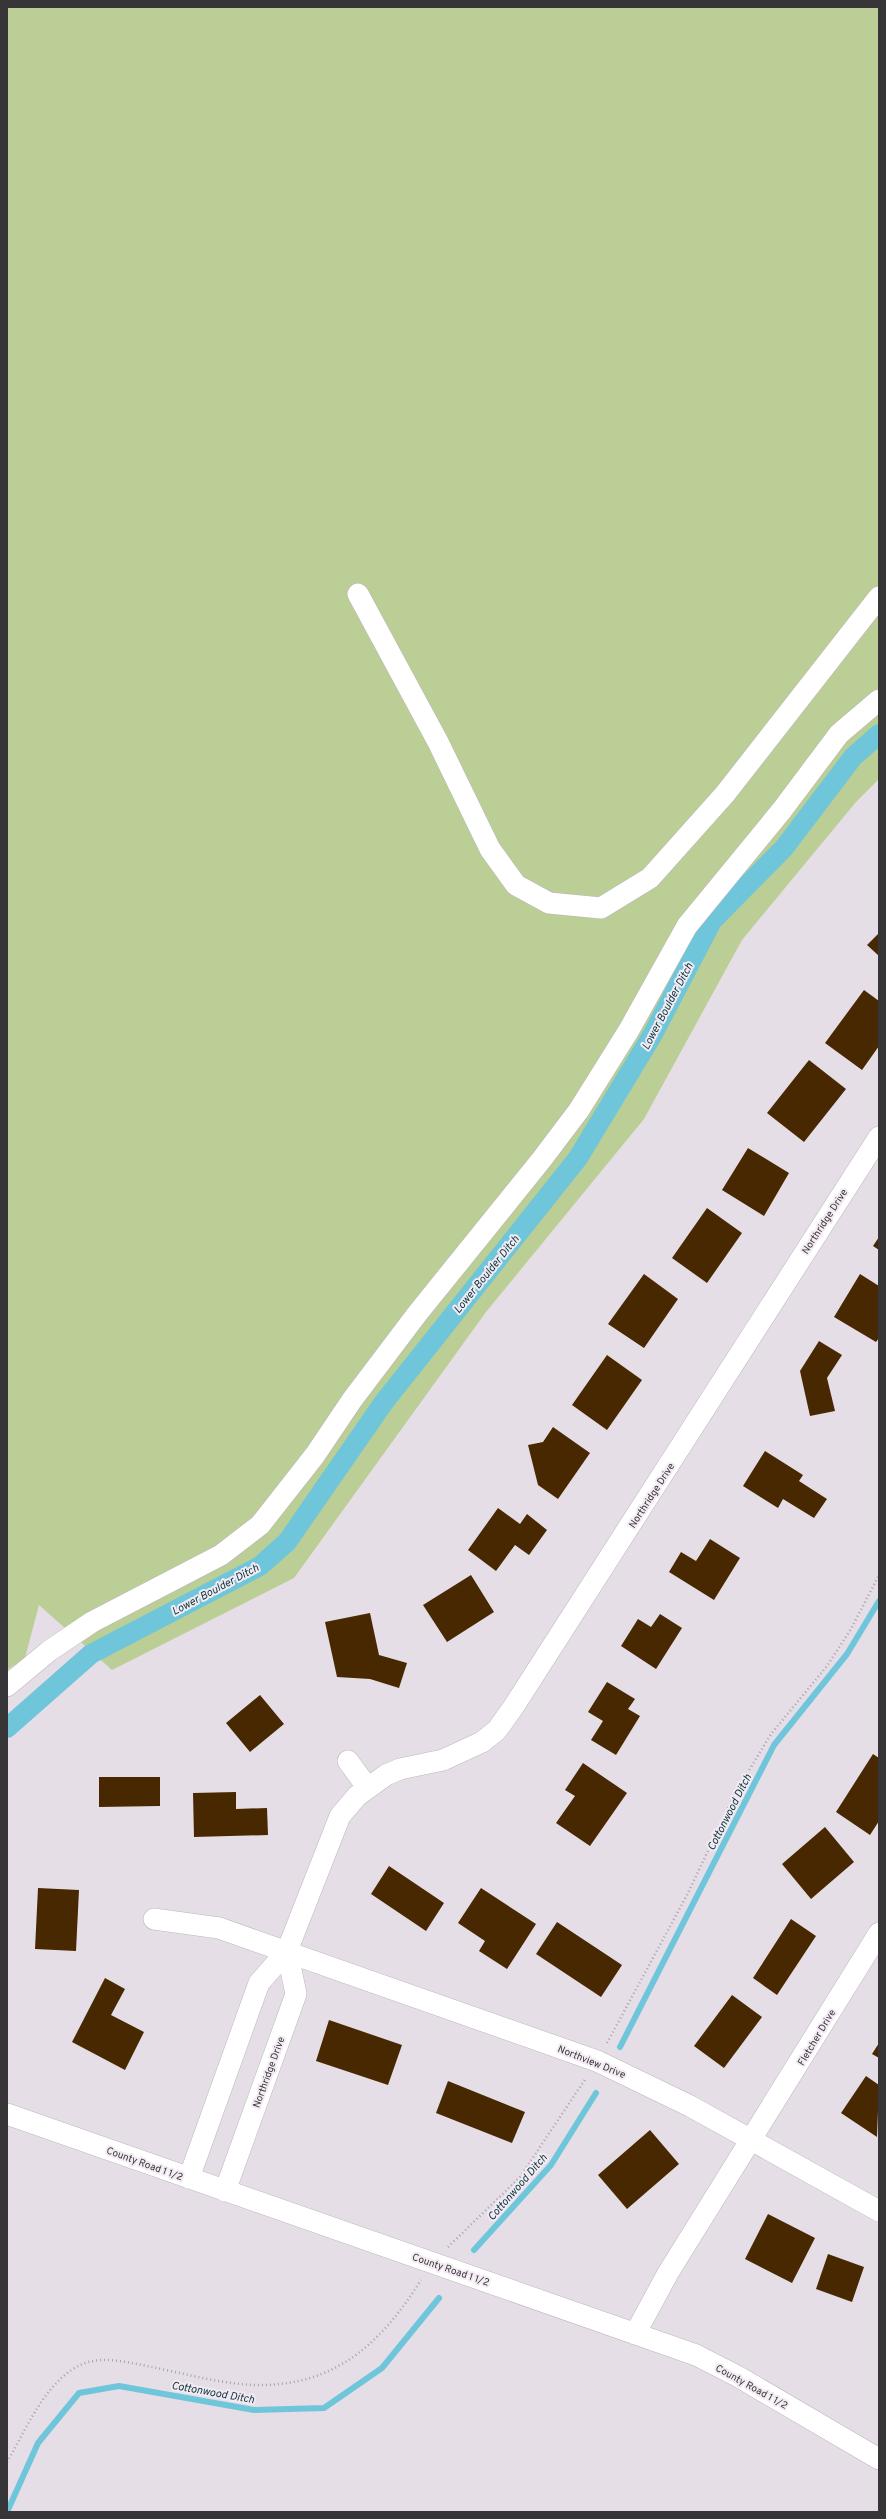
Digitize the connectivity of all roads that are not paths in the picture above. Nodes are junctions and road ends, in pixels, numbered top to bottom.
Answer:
1 (358, 594) dead end
2 (879, 597) edge
3 (879, 700) edge
4 (879, 1137) edge
5 (7, 1686) edge
6 (348, 1761) dead end
7 (368, 1787) junction
8 (154, 1919) dead end
9 (879, 1933) edge
10 (287, 1951) junction
11 (7, 2114) edge
12 (751, 2140) junction
13 (189, 2178) junction
14 (225, 2191) junction
15 (879, 2211) edge
16 (635, 2334) junction
17 (879, 2459) edge

1 - 2 street
3 - 5 street
4 - 7 street, Northridge Drive
6 - 7 street
7 - 10 street, Northridge Drive
8 - 10 street, Northview Drive
9 - 12 street, Fletcher Drive
10 - 12 street, Northview Drive
10 - 13 street, Northridge Drive
10 - 14 street, Northridge Drive
11 - 13 street, County Road 1 1/2
12 - 15 street, Northview Drive
12 - 16 street, Fletcher Drive
13 - 14 street, County Road 1 1/2
14 - 16 street, County Road 1 1/2
16 - 17 street, County Road 1 1/2

